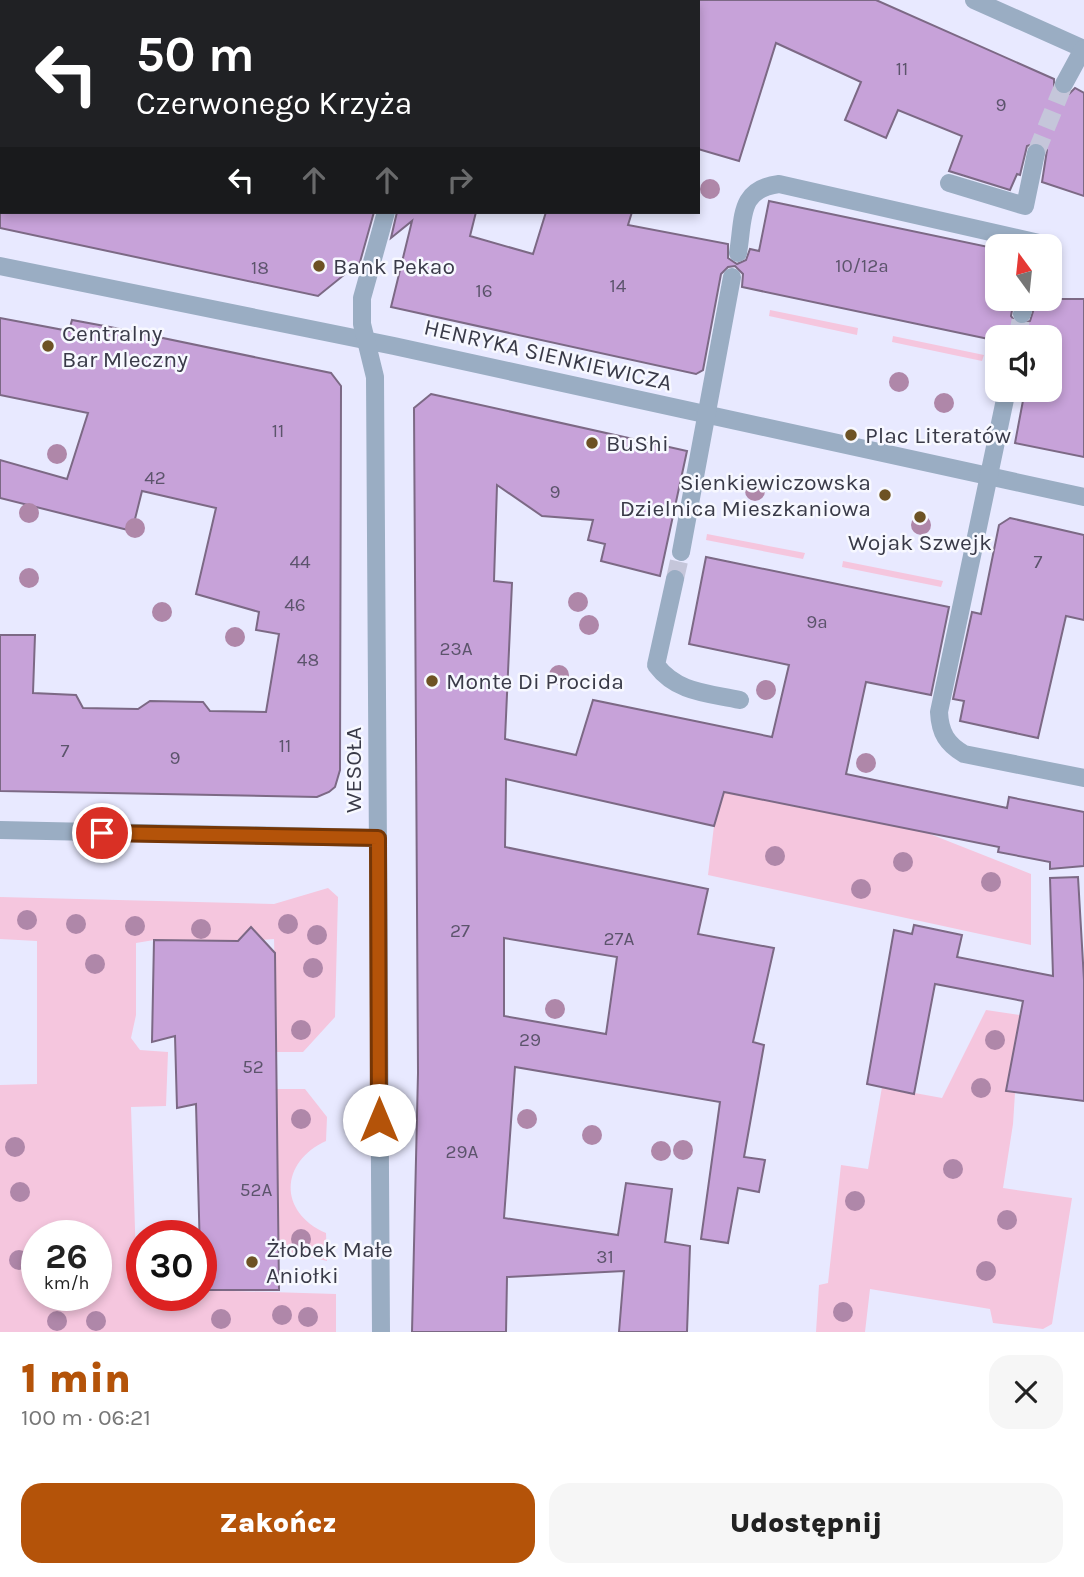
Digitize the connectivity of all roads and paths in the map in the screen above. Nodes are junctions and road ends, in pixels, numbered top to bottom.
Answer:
1 (974, 0) edge
2 (1083, 49) edge
3 (1064, 84) tunnel mouth
4 (1036, 153) tunnel mouth
5 (949, 183) dead end
6 (385, 214) edge
7 (1001, 234) edge
8 (738, 253) dead end
9 (0, 266) edge
10 (732, 277) dead end
11 (367, 342) junction
12 (1004, 402) edge
13 (708, 416) junction
14 (989, 476) junction
15 (1084, 497) edge
16 (681, 552) tunnel mouth
17 (675, 579) tunnel mouth
18 (740, 700) dead end
19 (1084, 778) edge
20 (0, 830) edge
21 (378, 838) junction
22 (381, 1332) edge

1 - 2 street
2 - 3 street
4 - 5 street
6 - 11 street, WESOŁA
7 - 8 street
9 - 11 street, HENRYKA SIENKIEWICZA
10 - 13 street
11 - 13 street, HENRYKA SIENKIEWICZA
11 - 21 street, WESOŁA
12 - 14 street
13 - 14 street, HENRYKA SIENKIEWICZA
13 - 16 street
14 - 15 street, HENRYKA SIENKIEWICZA
14 - 19 street
17 - 18 street
20 - 21 street
21 - 22 street, WESOŁA

